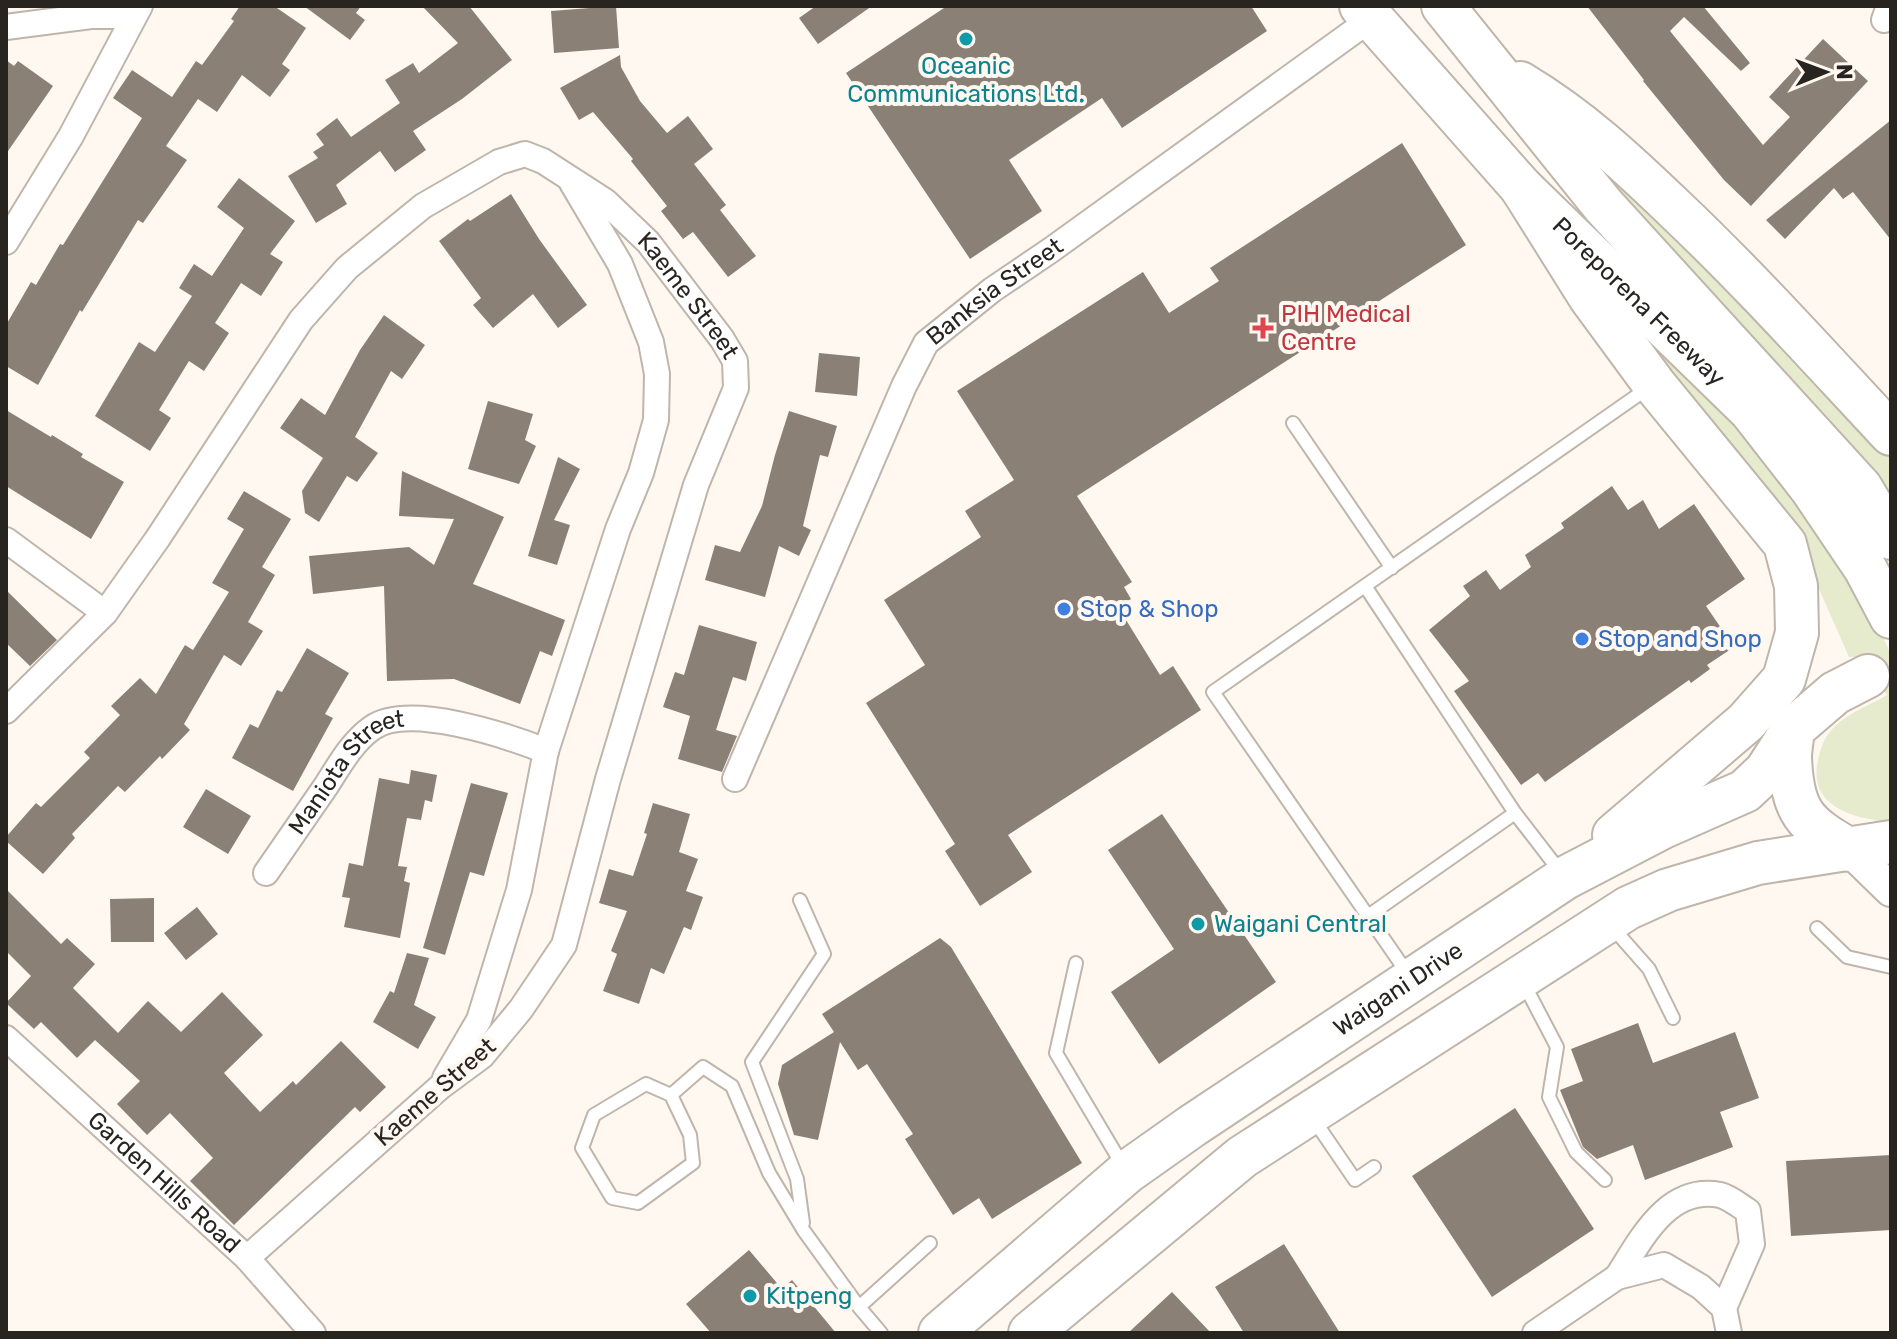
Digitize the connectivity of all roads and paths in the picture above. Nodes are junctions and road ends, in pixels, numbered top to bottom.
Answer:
1 (1443, 6) edge
2 (137, 11) edge
3 (1366, 12) edge
4 (6, 27) edge
5 (1491, 65) junction
6 (571, 181) junction
7 (1521, 187) junction
8 (6, 242) edge
9 (1654, 384) junction
10 (1293, 423) dead end
11 (1891, 434) edge
12 (1891, 538) edge
13 (6, 540) edge
14 (1392, 568) junction
15 (1365, 586) junction
16 (105, 613) junction
17 (1891, 617) edge
18 (1868, 676) dead end
19 (1784, 679) junction
20 (6, 711) edge
21 (1793, 729) junction
22 (546, 751) junction
23 (735, 779) dead end
24 (1515, 813) junction
25 (1891, 842) edge
26 (1850, 850) junction
27 (266, 873) dead end
28 (1565, 878) junction
29 (1891, 890) edge
30 (800, 900) dead end
31 (1368, 916) junction
32 (1607, 922) junction
33 (1817, 928) dead end
34 (1076, 963) dead end
35 (1891, 967) edge
36 (1519, 976) junction
37 (1411, 978) junction
38 (1673, 1018) dead end
39 (6, 1038) edge
40 (440, 1087) junction
41 (671, 1095) junction
42 (1310, 1114) junction
43 (1374, 1167) dead end
44 (1127, 1172) junction
45 (1605, 1180) dead end
46 (804, 1231) junction
47 (930, 1243) dead end
48 (247, 1258) junction
49 (1617, 1277) junction
50 (859, 1307) junction
51 (1724, 1308) junction
52 (313, 1333) edge
53 (881, 1333) edge
54 (940, 1333) edge
55 (1030, 1333) edge
56 (1535, 1333) edge
57 (1729, 1333) edge

1 - 5 highway, Poreporena Freeway
2 - 4 street
2 - 8 street
3 - 7 highway, Poreporena Freeway
3 - 23 street, Banksia Street
5 - 11 highway
5 - 12 highway, Poreporena Freeway
6 - 16 street, Kaeme Street
6 - 22 street
6 - 40 street, Kaeme Street
7 - 9 highway
7 - 17 highway, Poreporena Freeway
9 - 14 lane
9 - 19 highway
10 - 14 lane
13 - 16 street
14 - 15 lane
15 - 24 lane
15 - 31 lane
16 - 20 street, Kaeme Street
18 - 21 highway, Waigani Drive
19 - 21 highway
19 - 28 highway
21 - 26 highway
21 - 28 highway, Waigani Drive
22 - 27 street, Maniota Street
22 - 40 street
24 - 28 lane
24 - 31 lane
25 - 26 highway
26 - 29 street
26 - 32 highway
28 - 37 highway, Waigani Drive
30 - 46 lane
31 - 37 lane
32 - 36 highway
32 - 38 lane
33 - 35 lane
34 - 44 lane
36 - 42 highway
36 - 45 lane
37 - 44 highway, Waigani Drive
39 - 48 street, Garden Hills Road
40 - 48 street, Kaeme Street
41 - 41 lane
41 - 46 lane
42 - 43 lane
42 - 55 highway
44 - 54 highway, Waigani Drive
46 - 50 lane
47 - 50 lane
48 - 52 street, Garden Hills Road
49 - 51 street
49 - 51 street
49 - 56 street
50 - 53 lane
51 - 57 street

